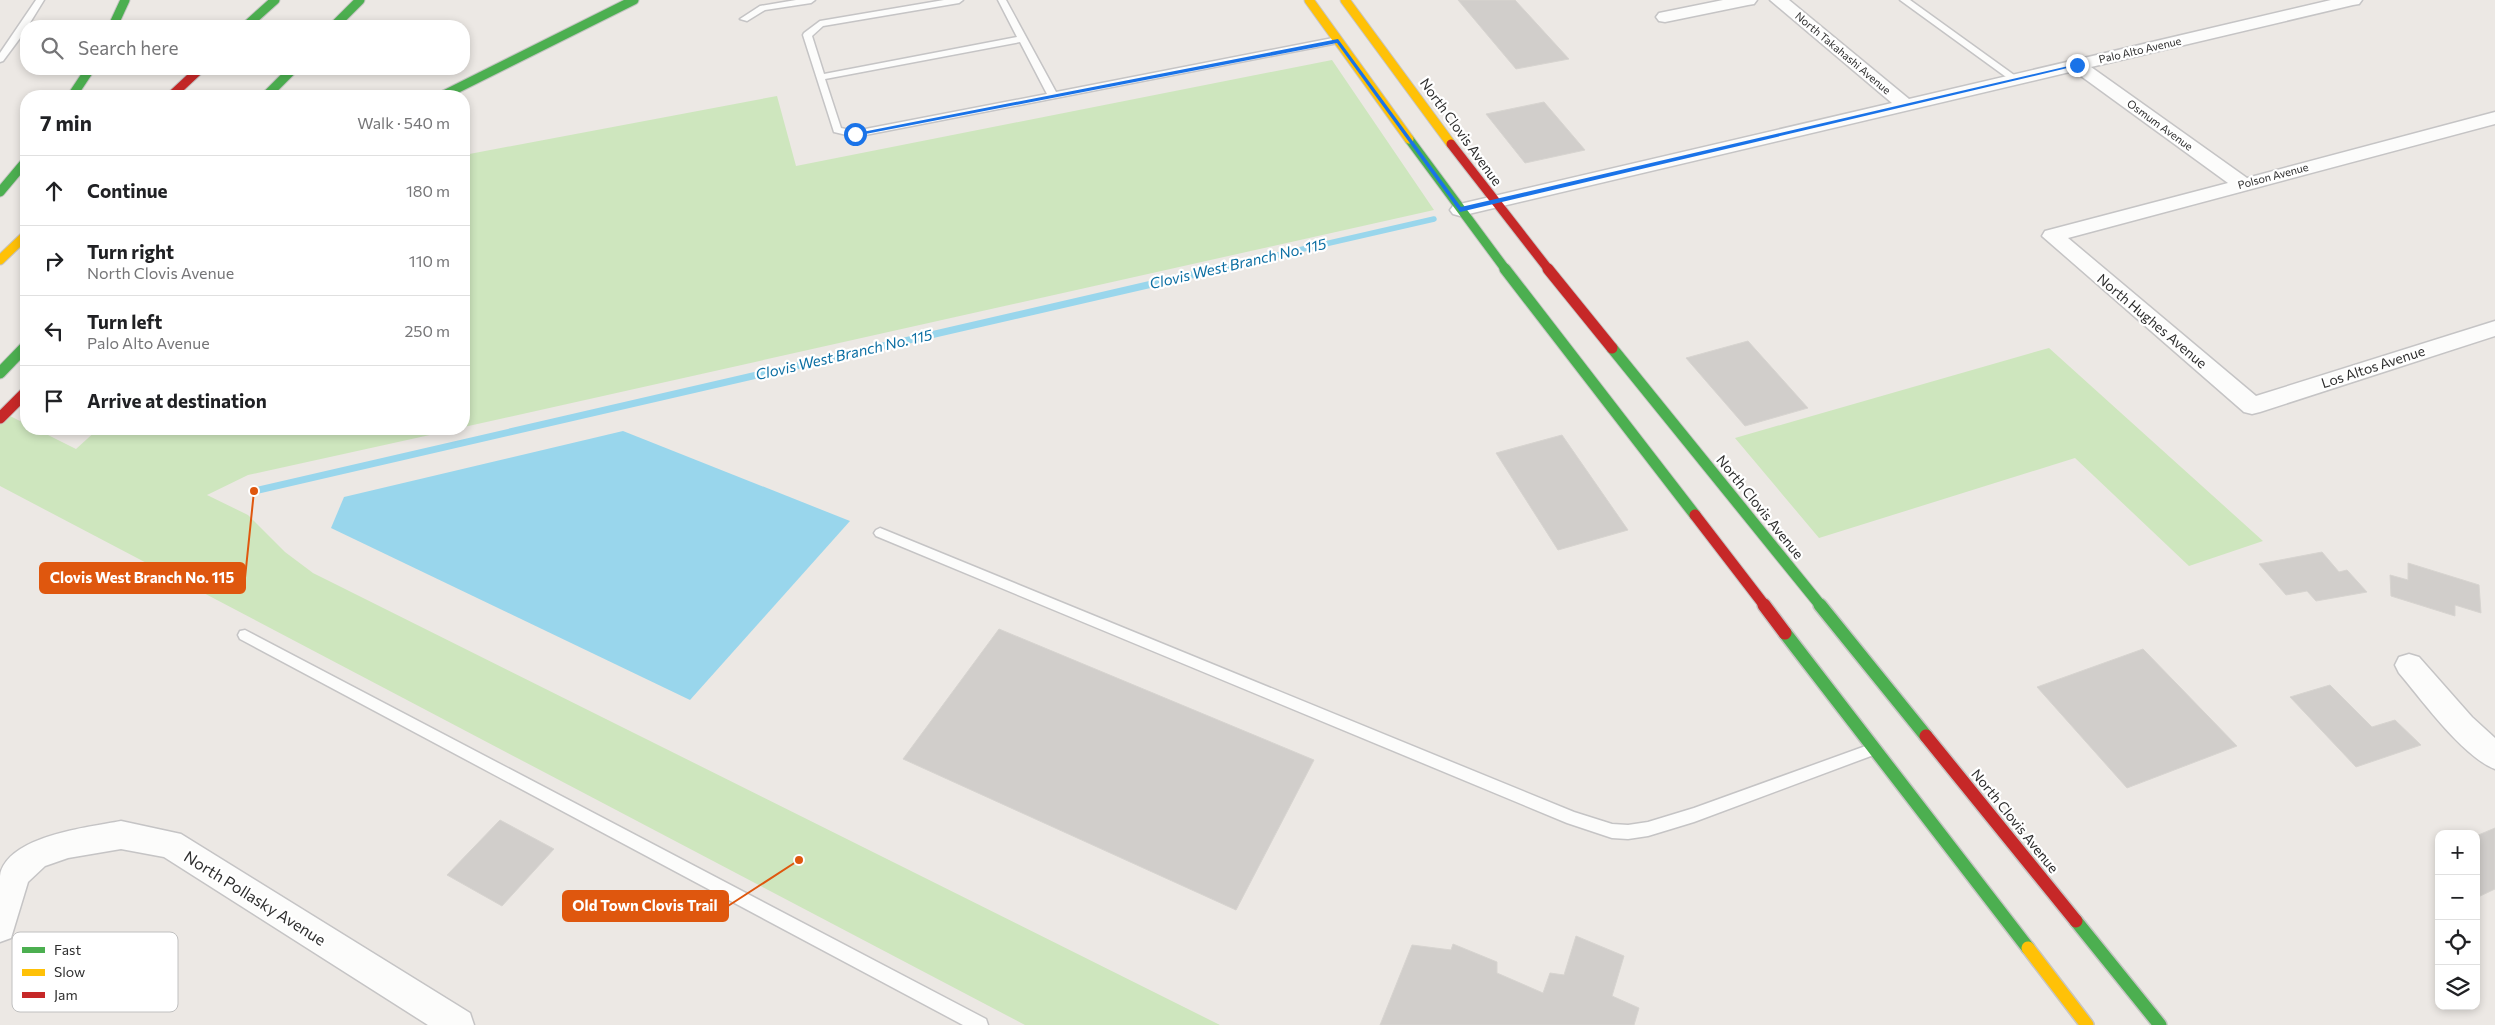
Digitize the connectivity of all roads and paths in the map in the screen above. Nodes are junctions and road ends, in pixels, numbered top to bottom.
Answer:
1 (40, 0) edge
2 (125, 0) edge
3 (275, 0) edge
4 (360, 0) edge
5 (634, 0) edge
6 (811, 0) edge
7 (959, 0) edge
8 (1002, 0) edge
9 (1309, 0) edge
10 (1345, 0) edge
11 (1748, 0) edge
12 (1778, 0) edge
13 (1904, 0) edge
14 (2353, 0) edge
15 (2325, 3) edge
16 (1665, 17) dead end
17 (744, 19) dead end
18 (29, 20) edge
19 (115, 20) edge
20 (253, 20) edge
21 (340, 20) edge
22 (20, 33) edge
23 (1022, 39) junction
24 (1338, 40) junction
25 (0, 59) edge
26 (2077, 65) junction
27 (86, 75) edge
28 (187, 75) edge
29 (193, 75) edge
30 (287, 75) edge
31 (820, 77) junction
32 (2016, 80) junction
33 (76, 90) edge
34 (175, 90) edge
35 (177, 90) edge
36 (272, 90) edge
37 (454, 90) edge
38 (1053, 96) junction
39 (1907, 106) junction
40 (2495, 118) edge
41 (20, 168) edge
42 (2242, 184) junction
43 (0, 192) edge
44 (1494, 202) junction
45 (1460, 210) junction
46 (2052, 236) joint
47 (20, 241) edge
48 (0, 260) edge
49 (2495, 328) edge
50 (20, 352) edge
51 (0, 373) edge
52 (20, 398) edge
53 (2252, 406) joint
54 (0, 418) edge
55 (880, 532) dead end
56 (245, 635) dead end
57 (2409, 665) dead end
58 (1874, 749) junction
59 (2495, 756) edge
60 (0, 927) edge
61 (458, 1025) edge
62 (980, 1025) edge
63 (2087, 1025) edge
64 (2160, 1025) edge

1 - 18 lane
2 - 19 main road
3 - 20 main road
4 - 21 main road
5 - 37 main road
6 - 17 lane
7 - 31 lane
8 - 23 lane
9 - 24 main road
10 - 44 main road, North Clovis Avenue
11 - 16 street
12 - 39 street, North Takahashi Avenue
13 - 32 lane
14 - 15 street, Palo Alto Avenue
15 - 26 street, Palo Alto Avenue
22 - 25 lane
23 - 31 lane
23 - 38 lane
24 - 38 lane
24 - 45 main road
26 - 32 street, Palo Alto Avenue
26 - 42 street, Osmum Avenue
27 - 33 main road
28 - 34 main road
29 - 35 main road
30 - 36 main road
31 - 38 lane
32 - 39 street, Palo Alto Avenue
39 - 44 street, Palo Alto Avenue
40 - 42 street, Polson Avenue
41 - 43 main road
42 - 46 street, Polson Avenue
44 - 45 street, Palo Alto Avenue
44 - 64 main road, North Clovis Avenue
45 - 58 main road
46 - 53 street, North Hughes Avenue
47 - 48 main road
49 - 53 street, Los Altos Avenue
50 - 51 main road
52 - 54 main road
55 - 58 lane
56 - 62 lane
57 - 59 street
58 - 63 main road
60 - 61 street, North Pollasky Avenue

